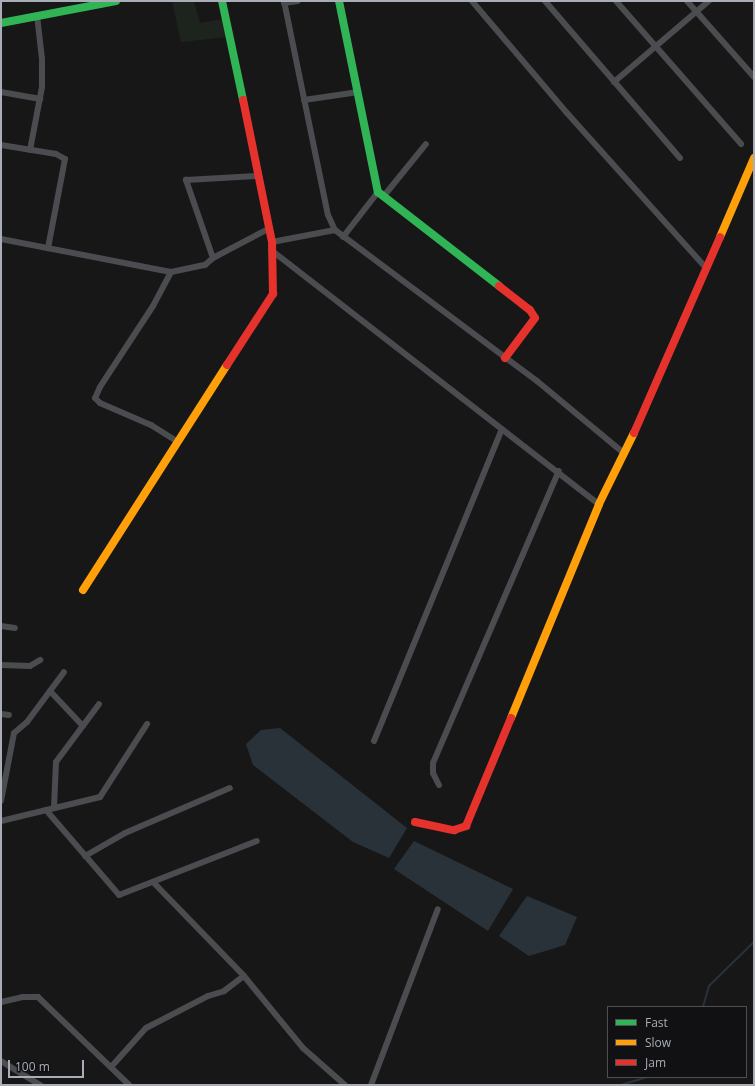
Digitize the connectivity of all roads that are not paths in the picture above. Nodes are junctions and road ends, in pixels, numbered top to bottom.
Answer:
1 (116, 1) edge
2 (222, 1) edge
3 (298, 1) edge
4 (339, 1) edge
5 (472, 1) edge
6 (545, 1) edge
7 (616, 1) edge
8 (687, 1) edge
9 (709, 1) edge
10 (284, 2) edge
11 (696, 12) junction
12 (37, 15) junction
13 (1, 22) edge
14 (655, 47) junction
15 (754, 77) edge
16 (614, 82) junction
17 (1, 92) edge
18 (358, 92) junction
19 (40, 99) junction
20 (304, 100) junction
21 (426, 144) dead end
22 (741, 144) dead end
23 (1, 145) edge
24 (30, 150) junction
25 (680, 158) dead end
26 (754, 158) edge
27 (258, 176) junction
28 (380, 194) junction
29 (268, 229) junction
30 (335, 230) junction
31 (343, 237) junction
32 (1, 239) edge
33 (271, 246) junction
34 (48, 248) junction
35 (213, 258) junction
36 (706, 268) junction
37 (171, 272) junction
38 (506, 358) junction
39 (502, 429) junction
40 (178, 441) junction
41 (625, 454) junction
42 (560, 472) junction
43 (599, 504) junction
44 (83, 590) dead end
45 (1, 626) edge
46 (15, 628) dead end
47 (40, 660) dead end
48 (1, 665) edge
49 (64, 672) dead end
50 (50, 691) junction
51 (99, 704) dead end
52 (1, 714) edge
53 (10, 715) dead end
54 (147, 724) dead end
55 (83, 726) junction
56 (374, 741) dead end
57 (439, 785) dead end
58 (230, 788) dead end
59 (1, 801) edge
60 (54, 808) junction
61 (46, 810) junction
62 (1, 821) edge
63 (415, 822) dead end
64 (257, 841) dead end
65 (85, 856) junction
66 (154, 883) junction
67 (438, 909) dead end
68 (244, 976) junction
69 (1, 1002) edge
70 (1, 1061) edge
71 (111, 1067) junction
72 (40, 1085) edge
73 (129, 1085) edge
74 (345, 1085) edge
75 (371, 1085) edge

1 - 12 street
2 - 27 street
3 - 10 street
4 - 18 street
5 - 36 street
6 - 16 street
7 - 14 street
8 - 11 street
9 - 11 street
10 - 20 street
11 - 14 street
11 - 15 street
12 - 13 street
12 - 19 street
14 - 16 street
14 - 22 street
16 - 25 street
17 - 19 street
18 - 20 street
18 - 28 street
19 - 24 street
20 - 30 street
21 - 28 street
23 - 24 street
24 - 34 street
26 - 36 street
27 - 29 street
27 - 35 street
28 - 31 street
28 - 38 street
29 - 33 street
29 - 35 street
30 - 31 street
30 - 33 street
31 - 38 street
32 - 34 street
33 - 39 street
33 - 40 street
34 - 37 street
35 - 37 street
36 - 41 street
37 - 40 street
38 - 41 street
39 - 42 street
39 - 56 street
40 - 44 street
41 - 43 street
42 - 43 street
42 - 57 street
43 - 63 street
45 - 46 street
47 - 48 street
49 - 50 street
50 - 55 street
50 - 59 street
51 - 55 street
52 - 53 street
54 - 60 street
55 - 60 street
58 - 65 street
60 - 61 street
61 - 62 street
61 - 65 street
64 - 66 street
65 - 66 street
66 - 68 street
67 - 75 street
68 - 71 street
68 - 74 street
69 - 71 street
70 - 72 street
71 - 73 street

